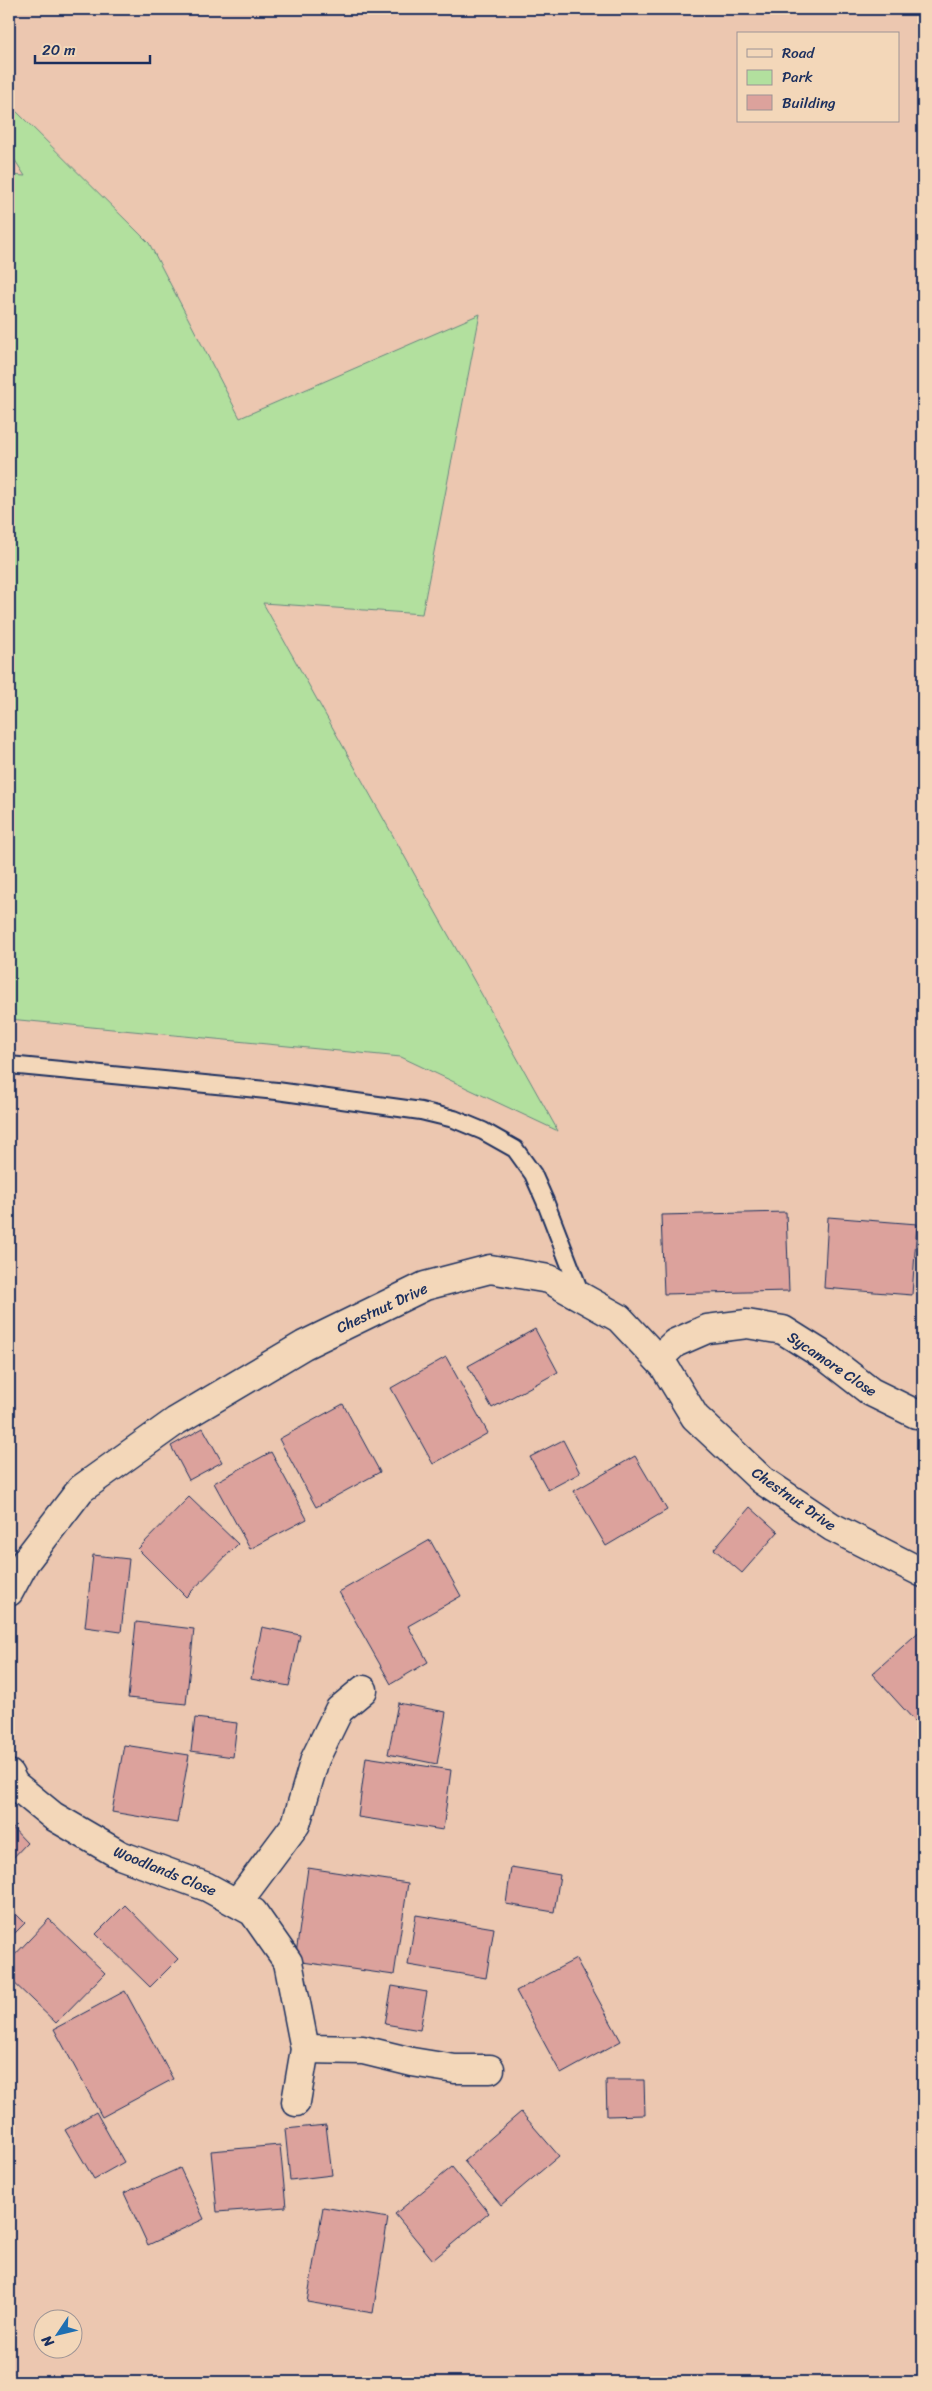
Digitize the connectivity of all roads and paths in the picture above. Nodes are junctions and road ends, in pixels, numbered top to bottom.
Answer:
1 (9, 1065) edge
2 (582, 1297) junction
3 (658, 1359) junction
4 (923, 1415) edge
5 (923, 1573) edge
6 (9, 1592) edge
7 (363, 1690) dead end
8 (9, 1774) edge
9 (237, 1903) junction
10 (305, 2049) junction
11 (490, 2069) dead end
12 (296, 2102) dead end

1 - 2 lane
2 - 3 street, Chestnut Drive
2 - 6 street, Chestnut Drive
3 - 4 street, Sycamore Close
3 - 5 street, Chestnut Drive
7 - 9 street
8 - 9 street, Woodlands Close
9 - 10 street, Woodlands Close
10 - 11 street
10 - 12 street, Woodlands Close

